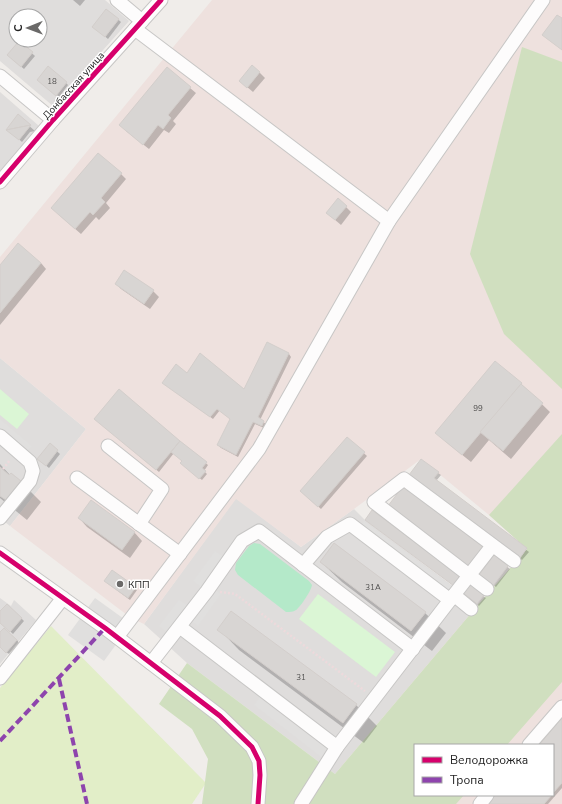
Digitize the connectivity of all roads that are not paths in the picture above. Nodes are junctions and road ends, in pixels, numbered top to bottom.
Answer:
1 (117, 0) edge
2 (161, 0) edge
3 (543, 0) edge
4 (138, 25) junction
5 (0, 76) edge
6 (53, 120) junction
7 (0, 182) edge
8 (388, 221) junction
9 (0, 436) edge
10 (108, 446) dead end
11 (77, 478) dead end
12 (1, 514) edge
13 (140, 524) junction
14 (492, 546) junction
15 (0, 553) edge
16 (180, 554) junction
17 (514, 561) dead end
18 (303, 565) junction
19 (469, 575) junction
20 (487, 590) dead end
21 (63, 598) junction
22 (452, 598) junction
23 (471, 609) dead end
24 (180, 627) junction
25 (117, 637) junction
26 (414, 649) junction
27 (152, 663) junction
28 (0, 678) edge
29 (562, 707) edge
30 (530, 744) edge
31 (338, 747) junction
32 (486, 796) edge
33 (258, 804) edge
34 (300, 804) edge
35 (480, 804) edge

1 - 4 street
2 - 4 street, Донбасская улица
3 - 8 street
4 - 6 street, Донбасская улица
4 - 8 street
5 - 6 street
6 - 7 street, Донбасская улица
8 - 16 street
9 - 12 street
10 - 13 street
11 - 13 street
13 - 16 street
14 - 17 street
14 - 19 street
14 - 19 street
15 - 21 street
16 - 25 street
18 - 22 street
18 - 24 street
18 - 26 street
19 - 20 street
19 - 22 street
21 - 25 street
21 - 28 street
22 - 23 street
22 - 26 street
24 - 27 street
24 - 31 street
25 - 27 street
26 - 31 street
27 - 33 street
29 - 30 street
31 - 34 street
32 - 35 street

